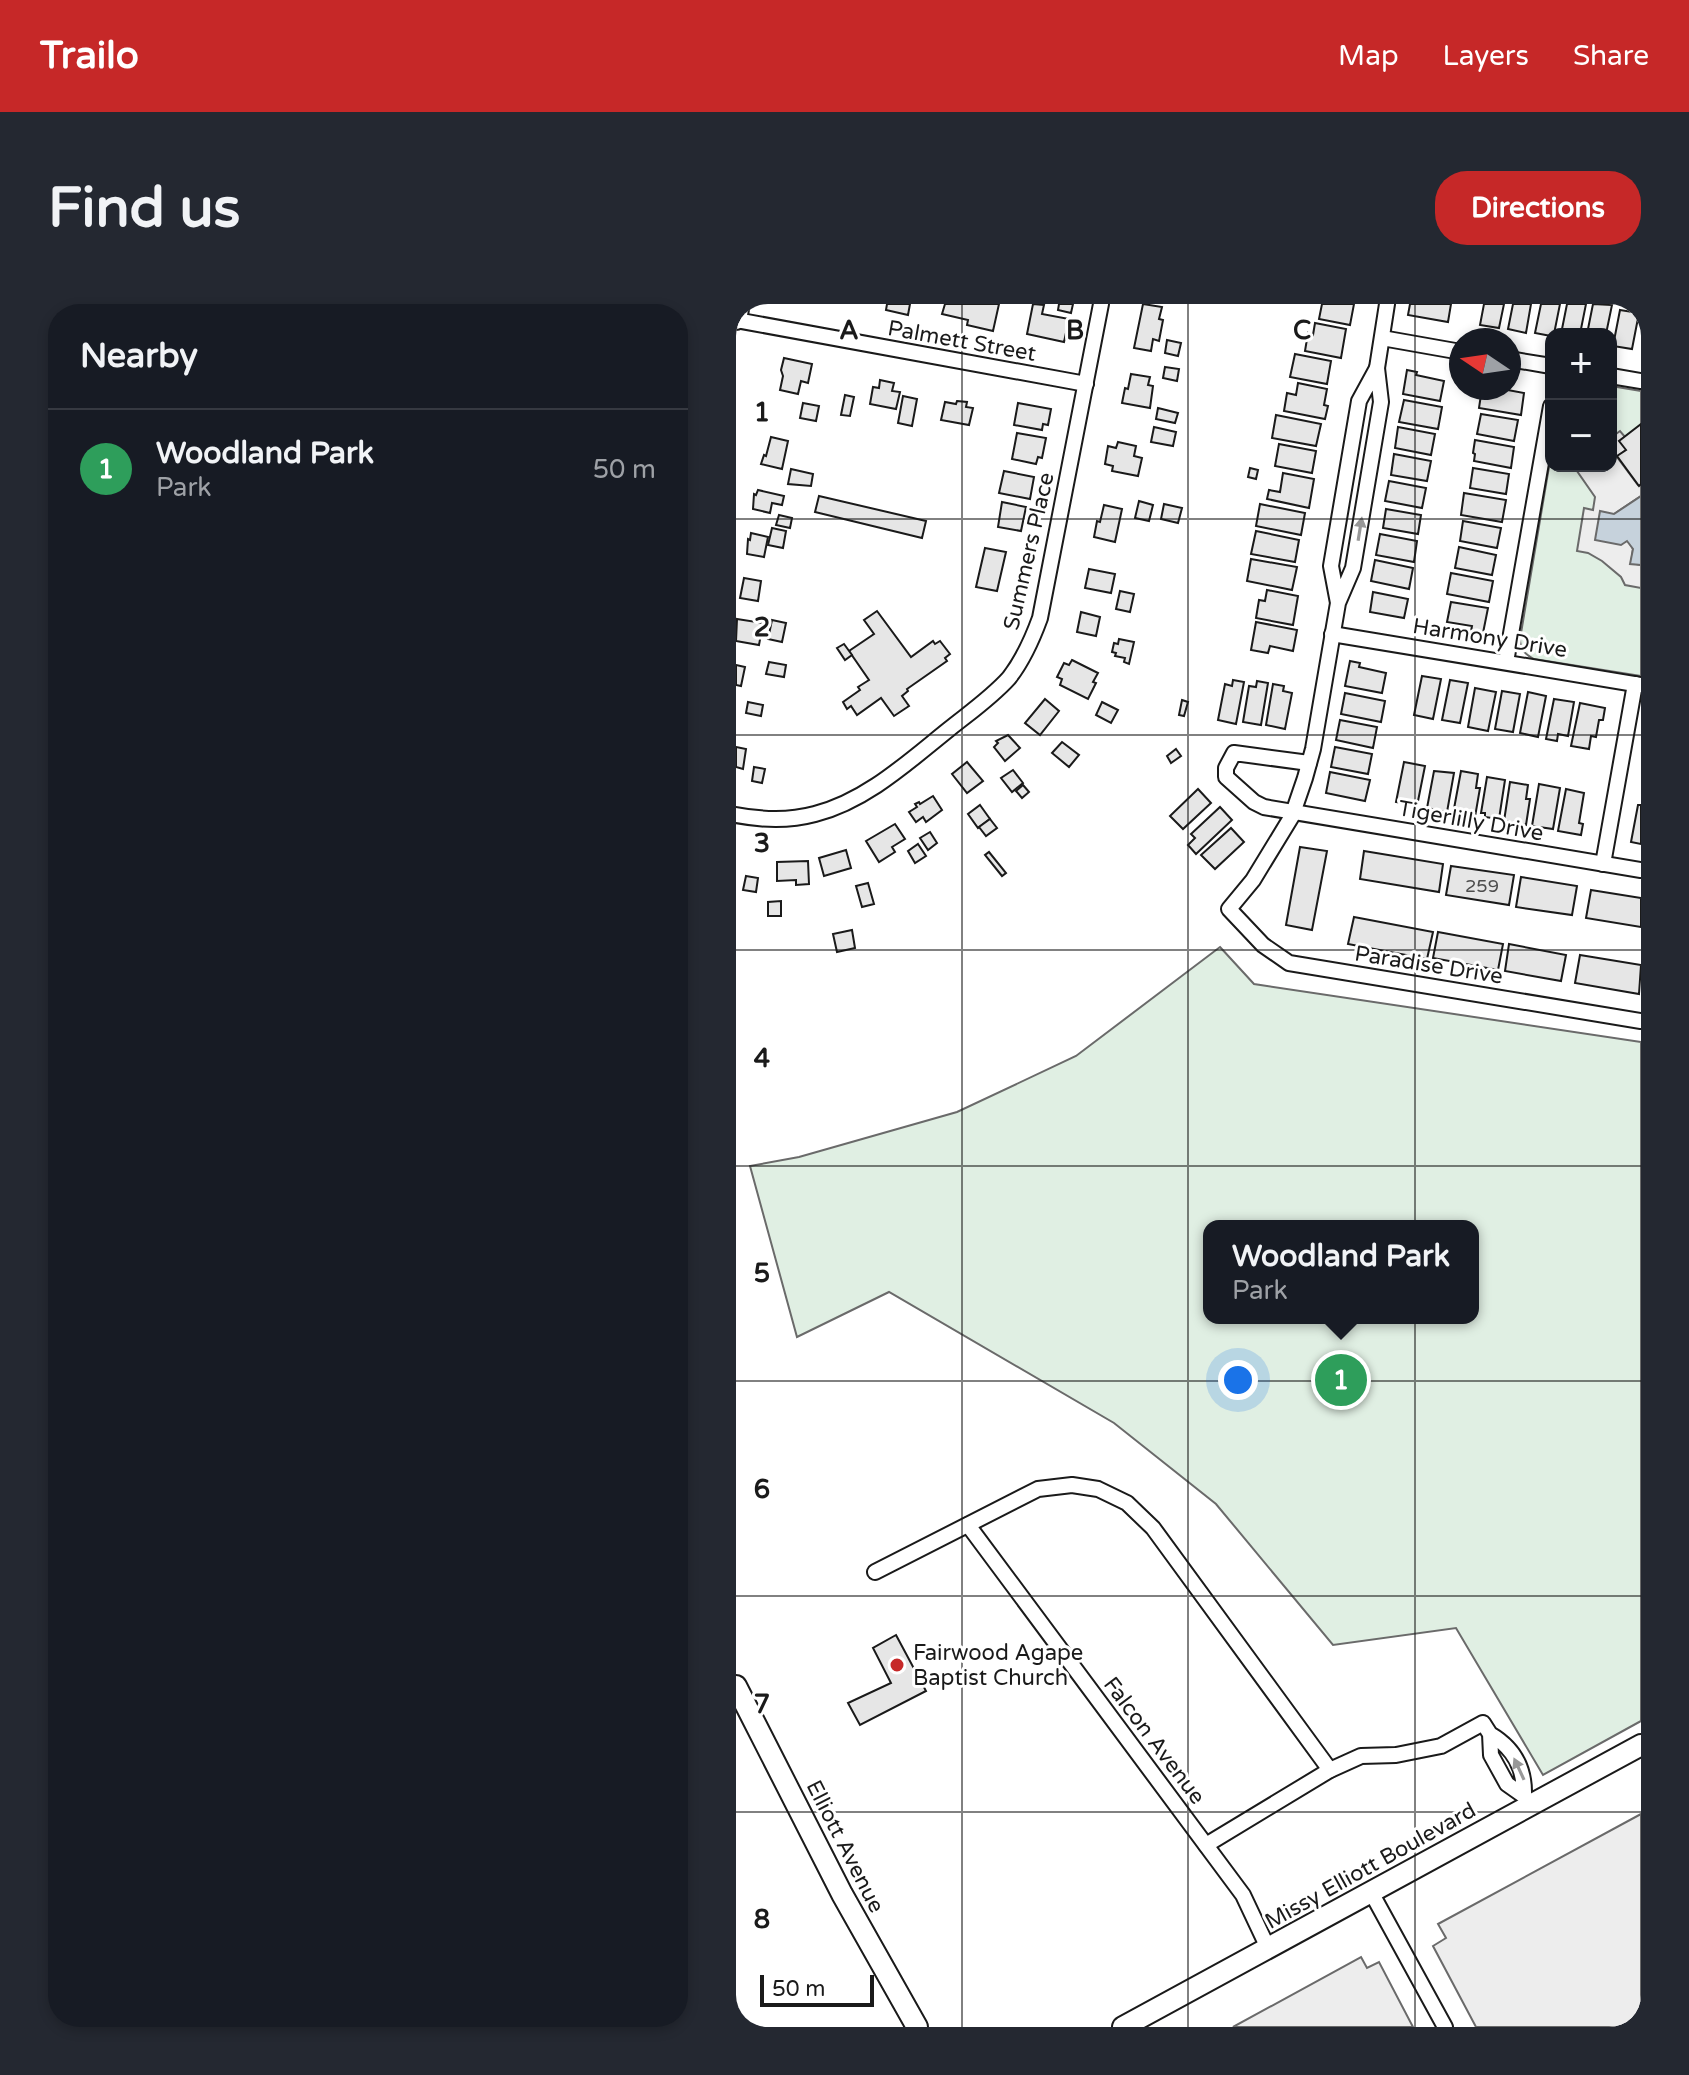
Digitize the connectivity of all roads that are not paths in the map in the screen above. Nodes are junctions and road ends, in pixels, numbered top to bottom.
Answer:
1 (739, 304) edge
2 (1101, 304) edge
3 (1387, 304) edge
4 (736, 319) edge
5 (1382, 338) junction
6 (1449, 350) edge
7 (1521, 361) edge
8 (1545, 365) edge
9 (1377, 368) junction
10 (1617, 377) edge
11 (1641, 381) edge
12 (1086, 384) junction
13 (1545, 440) edge
14 (1338, 603) junction
15 (1332, 634) junction
16 (1506, 662) junction
17 (1638, 684) edge
18 (1309, 763) junction
19 (1293, 812) junction
20 (736, 815) edge
21 (1603, 864) junction
22 (1641, 870) edge
23 (1641, 1021) edge
24 (968, 1525) junction
25 (875, 1572) dead end
26 (736, 1686) edge
27 (1641, 1745) edge
28 (1330, 1770) junction
29 (1527, 1801) junction
30 (1206, 1845) junction
31 (1371, 1892) junction
32 (1268, 1948) junction
33 (917, 2027) edge
34 (1123, 2027) edge
35 (1445, 2027) edge

1 - 4 street
2 - 12 street, Summers Place
3 - 5 street
4 - 12 street, Palmett Street
5 - 6 street
5 - 9 street
7 - 8 street
14 -> 9 street
9 - 14 street
10 - 11 street
12 - 20 street, Summers Place
13 - 16 street
14 - 15 street
15 - 16 street, Harmony Drive
15 - 18 street
16 - 17 street, Harmony Drive
17 - 21 street
18 - 19 street
18 - 19 street, Tigerlilly Drive
19 - 21 street, Tigerlilly Drive
19 - 23 street, Paradise Drive
21 - 22 street, Tigerlilly Drive
24 - 25 street
24 - 28 street
24 - 30 street, Falcon Avenue
26 - 33 street, Elliott Avenue
27 - 29 street, Missy Elliott Boulevard
28 - 29 street
28 - 30 street
29 - 31 street, Missy Elliott Boulevard
30 - 32 street, Falcon Avenue
31 - 32 street, Missy Elliott Boulevard
31 - 35 street
32 - 34 street, Missy Elliott Boulevard

